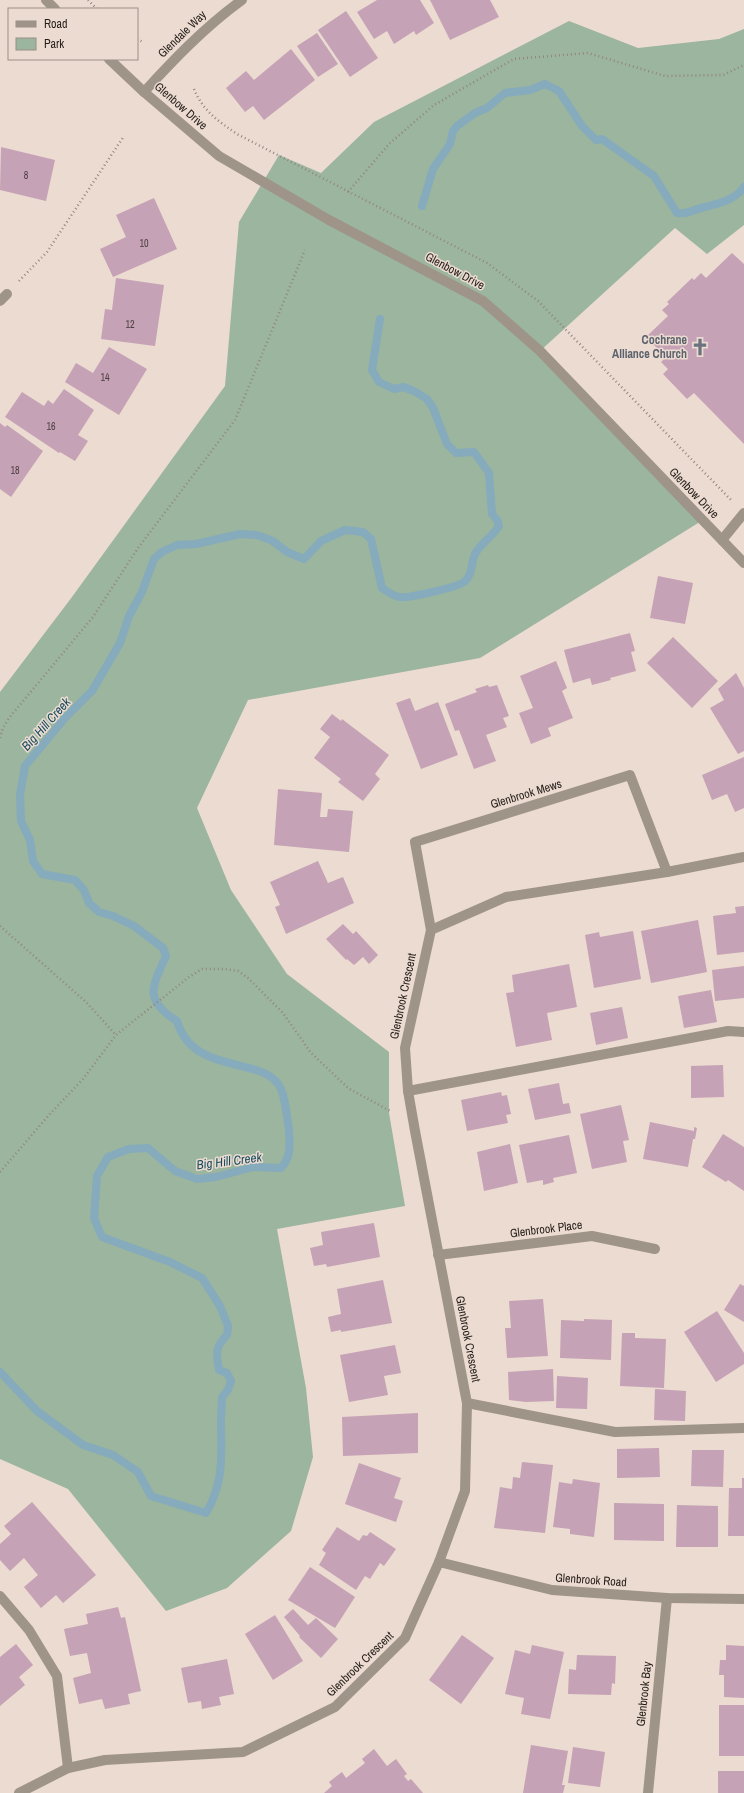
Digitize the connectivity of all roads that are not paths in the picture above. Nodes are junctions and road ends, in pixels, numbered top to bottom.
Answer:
1 (46, 0) edge
2 (242, 0) edge
3 (54, 8) edge
4 (110, 60) edge
5 (144, 92) junction
6 (744, 513) edge
7 (722, 540) junction
8 (744, 563) edge
9 (744, 857) edge
10 (667, 872) junction
11 (431, 930) junction
12 (744, 1032) edge
13 (408, 1091) junction
14 (655, 1249) dead end
15 (438, 1255) junction
16 (467, 1403) junction
17 (744, 1428) edge
18 (439, 1562) junction
19 (0, 1596) edge
20 (667, 1598) junction
21 (744, 1599) edge
22 (68, 1768) junction
23 (19, 1793) edge
24 (648, 1793) edge

1 - 3 street
2 - 5 street, Glendale Way
4 - 5 street, Glenbow Drive
5 - 7 street, Glenbow Drive
6 - 7 street
7 - 8 street, Glenbow Drive
9 - 10 street
10 - 11 street
10 - 11 street, Glenbrook Mews
11 - 13 street, Glenbrook Crescent
12 - 13 street
13 - 15 street, Glenbrook Crescent
14 - 15 street, Glenbrook Place
15 - 16 street, Glenbrook Crescent
16 - 17 street
16 - 18 street, Glenbrook Crescent
18 - 20 street, Glenbrook Road
18 - 22 street, Glenbrook Crescent
19 - 22 street
20 - 21 street, Glenbrook Road
20 - 24 street, Glenbrook Bay
22 - 23 street, Glenbrook Crescent

